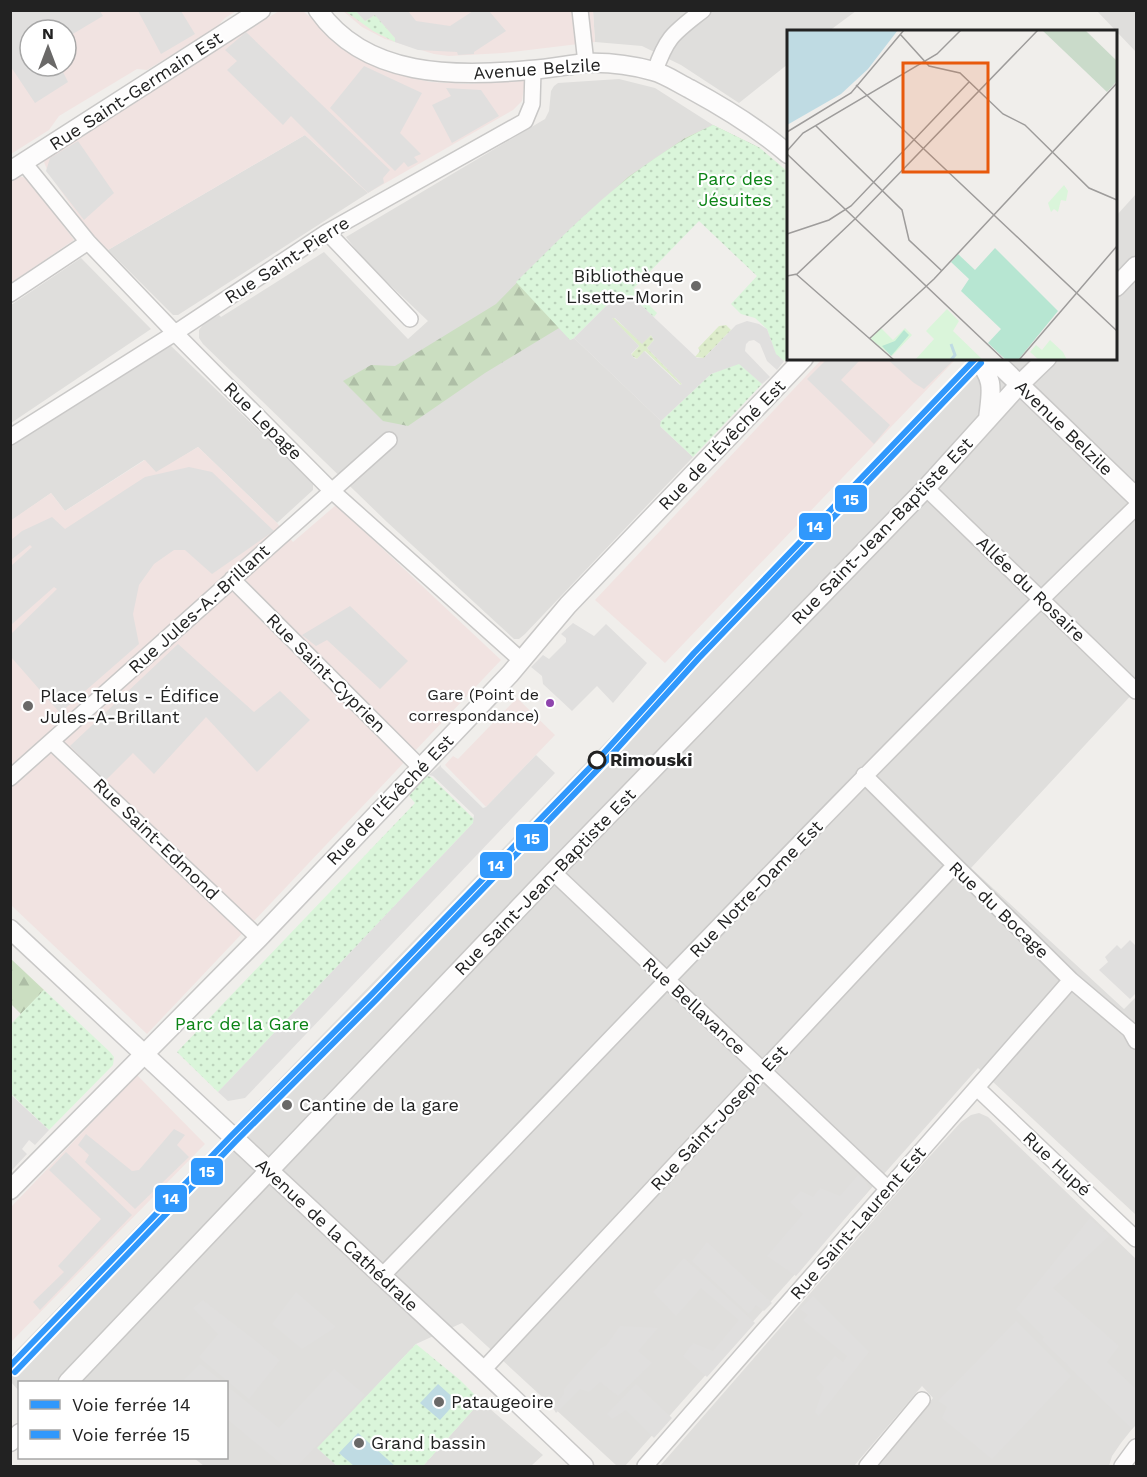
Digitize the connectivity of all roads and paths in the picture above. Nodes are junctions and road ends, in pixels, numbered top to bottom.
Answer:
1 (261, 10) edge
2 (318, 10) edge
3 (580, 10) edge
4 (703, 10) edge
5 (586, 63) junction
6 (533, 70) junction
7 (655, 71) junction
8 (787, 152) edge
9 (17, 167) edge
10 (327, 232) junction
11 (88, 242) junction
12 (1137, 266) edge
13 (1117, 286) edge
14 (10, 294) edge
15 (410, 320) dead end
16 (175, 333) junction
17 (802, 360) edge
18 (977, 360) edge
19 (994, 360) edge
20 (1045, 360) edge
21 (1019, 385) junction
22 (988, 419) junction
23 (10, 437) edge
24 (389, 440) dead end
25 (926, 488) junction
26 (332, 491) junction
27 (1137, 497) edge
28 (1137, 507) edge
29 (232, 579) junction
30 (1042, 599) junction
31 (521, 660) junction
32 (1137, 691) edge
33 (52, 742) junction
34 (420, 767) junction
35 (864, 776) junction
36 (10, 778) edge
37 (954, 866) junction
38 (553, 872) junction
39 (10, 929) edge
40 (259, 938) junction
41 (1071, 980) junction
42 (668, 981) junction
43 (1137, 1041) edge
44 (144, 1054) junction
45 (764, 1071) junction
46 (977, 1088) junction
47 (270, 1172) junction
48 (888, 1189) junction
49 (10, 1190) edge
50 (1137, 1239) edge
51 (381, 1277) junction
52 (483, 1370) junction
53 (70, 1381) edge
54 (922, 1400) dead end
55 (1137, 1447) edge
56 (584, 1467) edge
57 (645, 1467) edge
58 (867, 1467) edge
59 (1122, 1467) edge

1 - 9 street, Rue Saint-Germain Est
2 - 6 street, Avenue Belzile
3 - 5 street
4 - 7 street
5 - 6 street, Avenue Belzile
5 - 7 street, Avenue Belzile
6 - 10 street, Rue Saint-Pierre
7 - 8 street, Avenue Belzile
9 - 11 street, Rue Lepage
10 - 15 street
10 - 16 street, Rue Saint-Pierre
11 - 14 street
11 - 16 street, Rue Lepage
12 - 13 street
16 - 23 street, Rue Saint-Pierre
16 - 26 street, Rue Lepage
17 - 31 street, Rue de l'Évêché Est
18 - 22 street
19 - 21 street, Avenue Belzile
20 - 21 street, Rue Saint-Jean-Baptiste Est
21 - 22 street, Rue Saint-Jean-Baptiste Est
21 - 27 street, Avenue Belzile
22 - 25 street, Rue Saint-Jean-Baptiste Est
24 - 26 street, Rue Jules-A.-Brillant
25 - 30 street, Allée du Rosaire
25 - 38 street, Rue Saint-Jean-Baptiste Est
26 - 29 street, Rue Jules-A.-Brillant
26 - 31 street, Rue Lepage
28 - 30 street, Rue Notre-Dame Est
29 - 33 street, Rue Jules-A.-Brillant
29 - 34 street, Rue Saint-Cyprien
30 - 32 street, Allée du Rosaire
30 - 35 street, Rue Notre-Dame Est
31 - 34 street, Rue de l'Évêché Est
33 - 36 street, Rue Jules-A.-Brillant
33 - 40 street, Rue Saint-Edmond
34 - 40 street, Rue de l'Évêché Est
35 - 37 street, Rue du Bocage
35 - 42 street, Rue Notre-Dame Est
37 - 41 street, Rue du Bocage
37 - 45 street, Rue Saint-Joseph Est
38 - 42 street, Rue Bellavance
38 - 47 street, Rue Saint-Jean-Baptiste Est
39 - 44 street, Avenue de la Cathédrale
40 - 44 street, Rue de l'Évêché Est
41 - 43 street, Rue du Bocage
41 - 46 street, Rue Saint-Laurent Est
42 - 45 street, Rue Bellavance
42 - 51 street, Rue Notre-Dame Est
44 - 47 street, Avenue de la Cathédrale
44 - 49 street, Rue de l'Évêché Est
45 - 48 street, Rue Bellavance
45 - 52 street, Rue Saint-Joseph Est
46 - 48 street, Rue Saint-Laurent Est
46 - 50 street, Rue Hupé
47 - 51 street, Avenue de la Cathédrale
47 - 53 street, Rue Saint-Jean-Baptiste Est
48 - 57 street, Rue Saint-Laurent Est
51 - 52 street, Avenue de la Cathédrale
52 - 56 street, Avenue de la Cathédrale
54 - 58 street
55 - 59 street

